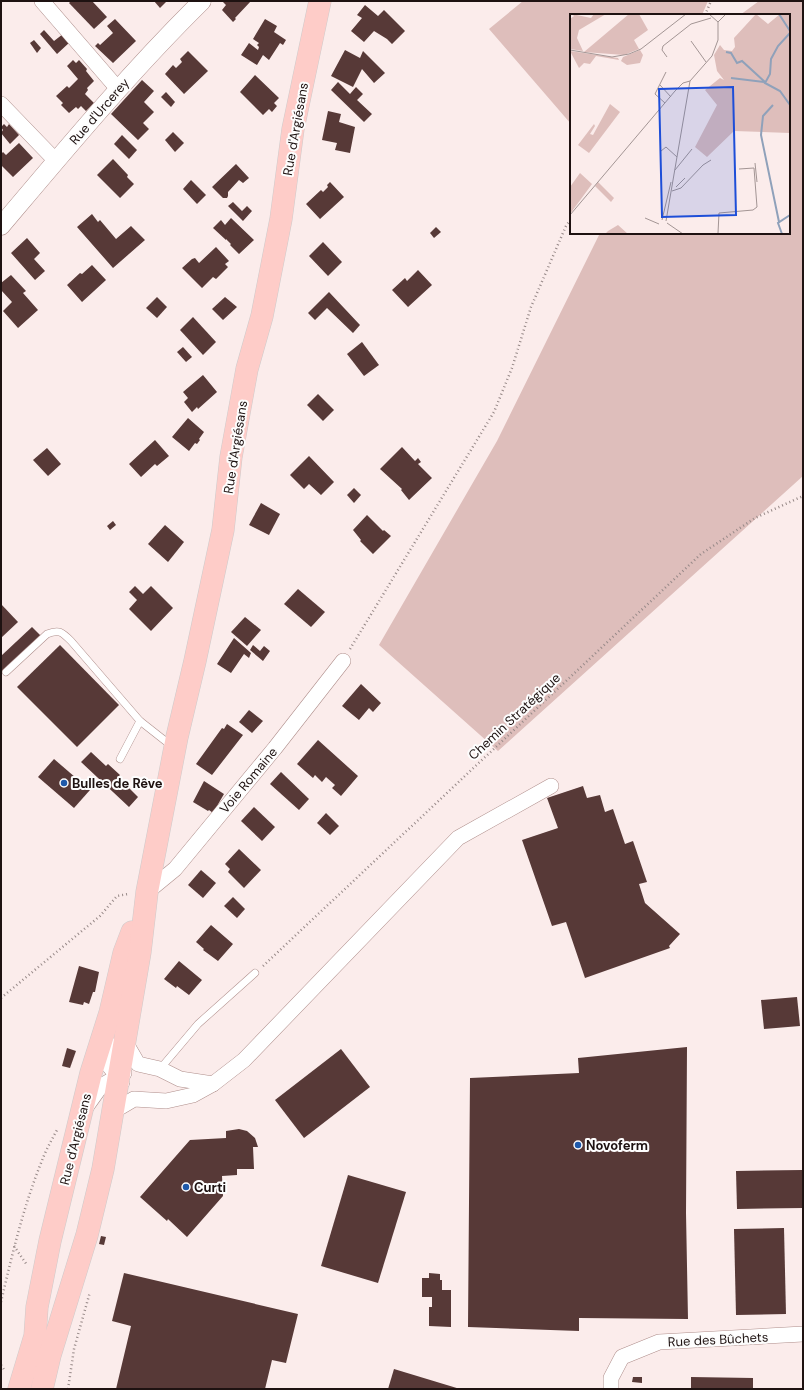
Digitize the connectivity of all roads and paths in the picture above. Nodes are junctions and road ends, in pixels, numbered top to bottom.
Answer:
1 (42, 1) edge
2 (202, 1) edge
3 (320, 1) edge
4 (712, 1) edge
5 (706, 14) edge
6 (118, 89) junction
7 (1, 104) edge
8 (56, 161) junction
9 (570, 220) edge
10 (1, 226) edge
11 (803, 496) edge
12 (343, 661) joint
13 (6, 672) dead end
14 (140, 721) junction
15 (175, 748) junction
16 (120, 759) dead end
17 (551, 786) dead end
18 (147, 892) junction
19 (255, 973) joint
20 (1, 998) edge
21 (110, 1013) junction
22 (124, 1040) junction
23 (138, 1064) junction
24 (160, 1069) junction
25 (118, 1076) junction
26 (213, 1084) junction
27 (134, 1100) junction
28 (82, 1112) junction
29 (112, 1112) junction
30 (58, 1126) dead end
31 (14, 1246) junction
32 (30, 1270) dead end
33 (1, 1302) edge
34 (803, 1334) edge
35 (19, 1389) edge
36 (42, 1389) edge
37 (611, 1389) edge

1 - 6 street
2 - 6 street, Rue d'Urcerey
3 - 15 main road, Rue d'Argiésans
4 - 5 path
6 - 8 street, Rue d'Urcerey
7 - 8 street
8 - 10 street, Rue d'Urcerey
9 - 12 path
11 - 19 path, Chemin Stratégique
12 - 18 street, Voie Romaine
13 - 14 lane
14 - 15 lane
14 - 16 lane
15 - 18 main road, Rue d'Argiésans
17 - 26 street
18 - 20 path
18 - 21 main road, Rue d'Argiésans
18 - 22 main road, Rue d'Argiésans
19 - 24 lane
21 - 25 street
21 - 28 main road, Rue d'Argiésans
22 - 23 street
22 - 25 main road, Rue d'Argiésans
23 - 24 street
23 - 25 street
24 - 26 street
25 - 27 street
25 - 28 street
25 - 29 main road, Rue d'Argiésans
26 - 27 street
27 - 29 street
28 - 35 main road, Rue d'Argiésans
29 - 36 main road, Rue d'Argiésans
30 - 31 path
31 - 32 path
31 - 33 path
34 - 37 street, Rue des Bûchets

